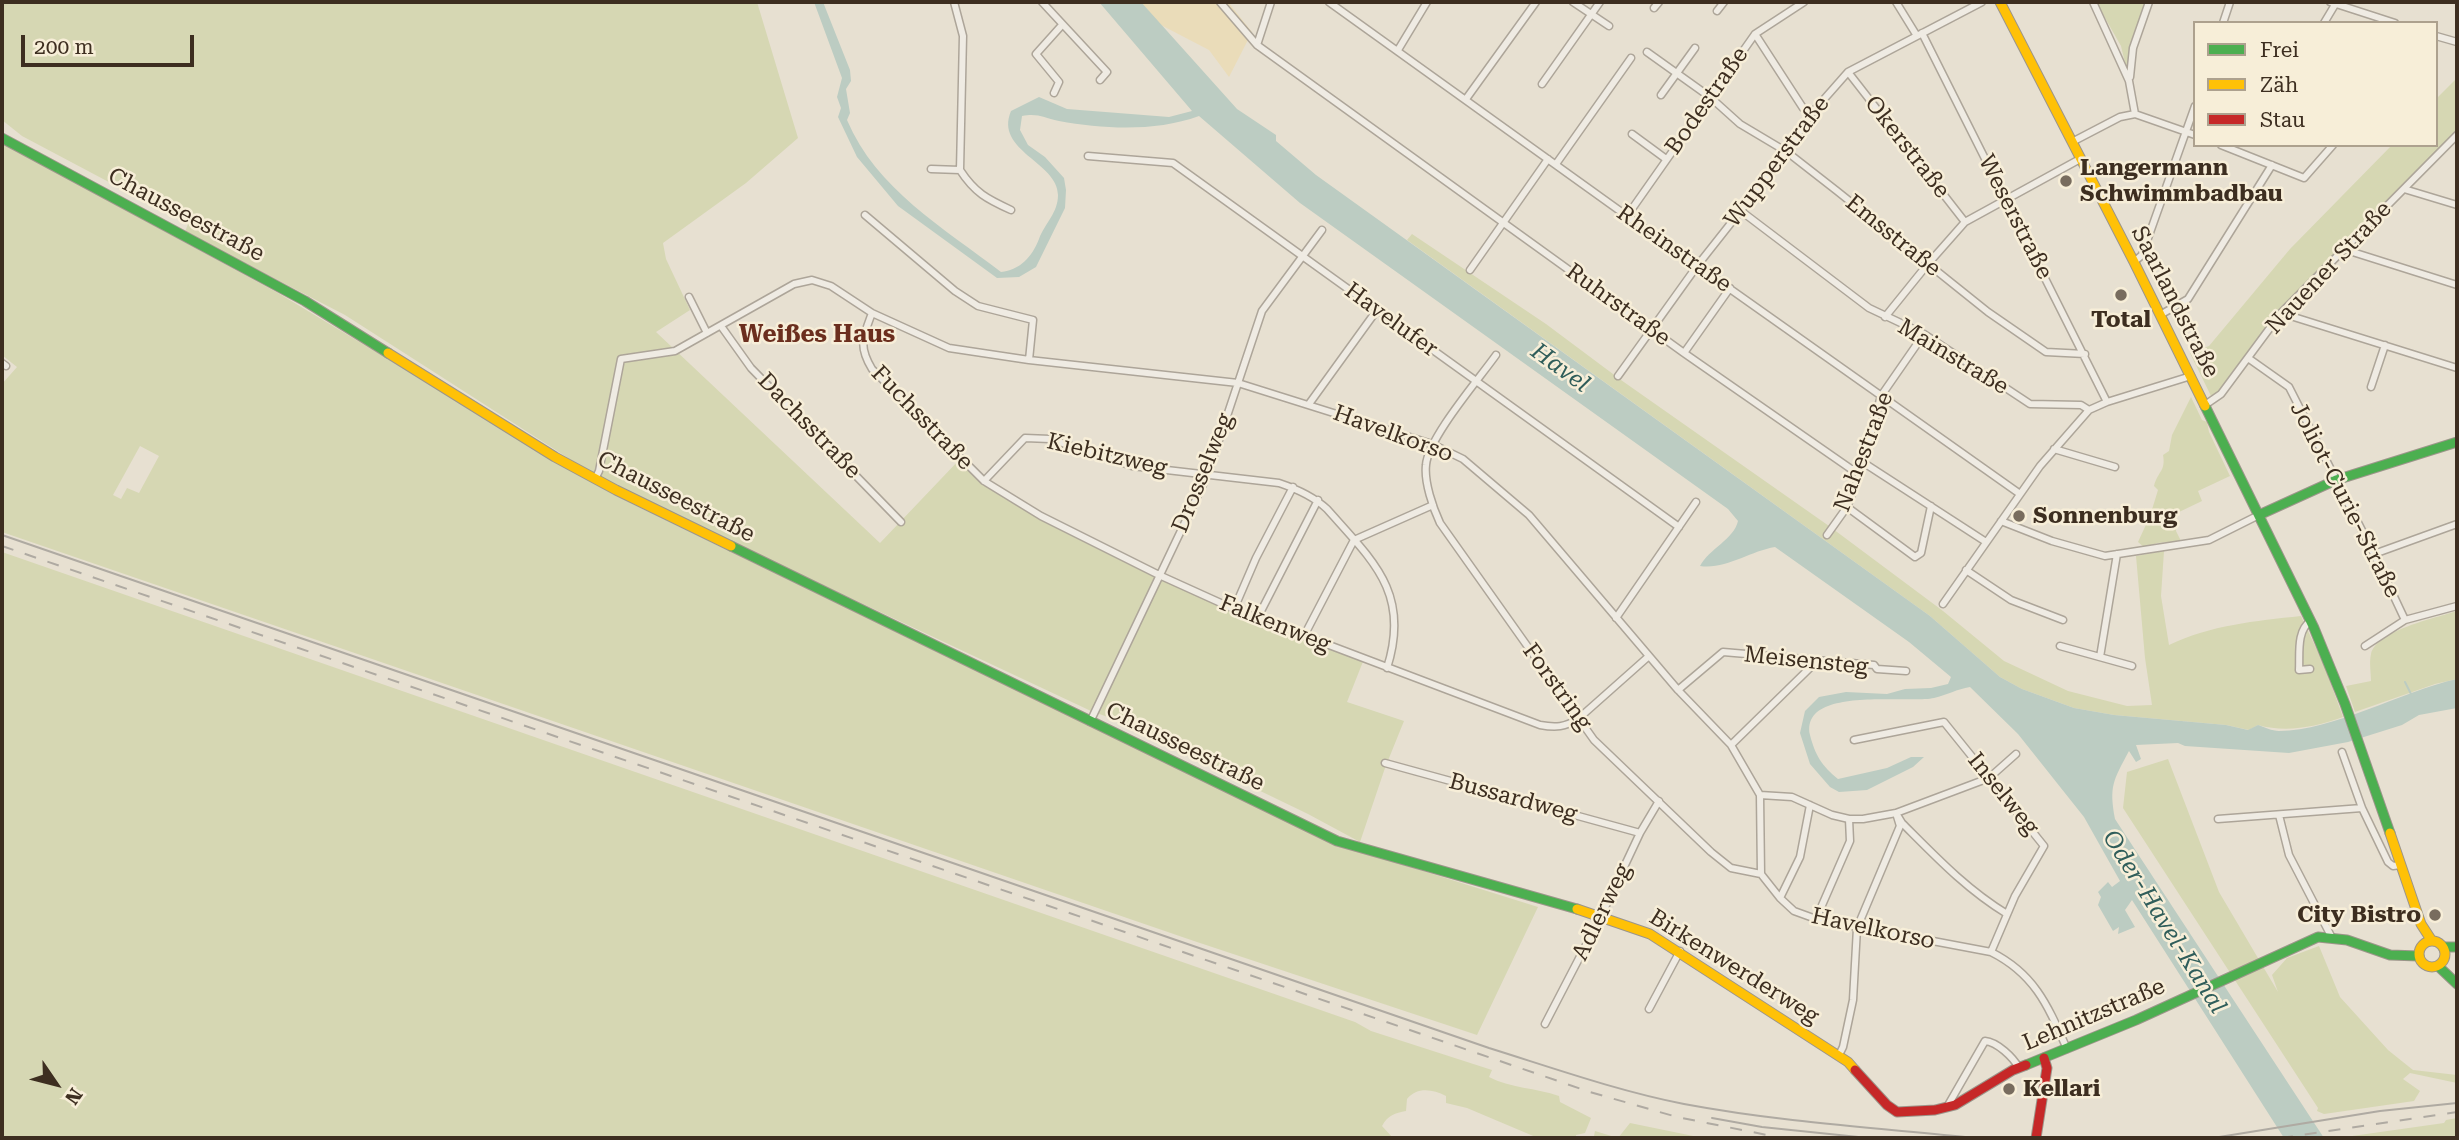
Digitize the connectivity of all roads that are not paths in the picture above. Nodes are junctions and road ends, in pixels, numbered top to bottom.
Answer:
1 (954, 2) edge
2 (1042, 2) edge
3 (1220, 2) edge
4 (1271, 2) edge
5 (1329, 2) edge
6 (1427, 2) edge
7 (1536, 2) edge
8 (1573, 2) edge
9 (1600, 2) edge
10 (1724, 2) edge
11 (1803, 2) edge
12 (1896, 2) edge
13 (1982, 2) edge
14 (2000, 2) edge
15 (2093, 2) edge
16 (2149, 2) edge
17 (2230, 2) edge
18 (2333, 3) edge
19 (1717, 11) dead end
20 (1591, 15) junction
21 (2224, 21) edge
22 (2325, 21) edge
23 (2389, 21) edge
24 (1062, 25) junction
25 (1609, 26) dead end
26 (1755, 34) junction
27 (1919, 34) junction
28 (2438, 37) edge
29 (2457, 42) edge
30 (1257, 45) junction
31 (1695, 48) dead end
32 (1398, 50) junction
33 (1647, 52) dead end
34 (1632, 58) dead end
35 (1848, 72) junction
36 (1677, 74) junction
37 (1100, 80) dead end
38 (2129, 81) junction
39 (1542, 84) dead end
40 (1054, 93) dead end
41 (1661, 95) dead end
42 (1710, 97) junction
43 (1466, 99) junction
44 (2193, 112) edge
45 (1811, 114) junction
46 (2135, 114) junction
47 (2186, 132) junction
48 (1632, 134) dead end
49 (2193, 134) edge
50 (2457, 135) edge
51 (2, 138) edge
52 (2072, 142) junction
53 (2226, 147) edge
54 (2245, 147) edge
55 (2331, 147) edge
56 (1787, 152) junction
57 (2241, 153) junction
58 (1088, 156) dead end
59 (1548, 159) junction
60 (1666, 159) junction
61 (2080, 159) junction
62 (1556, 164) junction
63 (2272, 165) junction
64 (931, 169) dead end
65 (960, 170) junction
66 (2404, 188) junction
67 (2006, 198) junction
68 (2457, 205) edge
69 (1012, 210) dead end
70 (1741, 211) junction
71 (865, 215) dead end
72 (1627, 216) junction
73 (1503, 222) junction
74 (1965, 222) junction
75 (1322, 230) dead end
76 (2343, 249) junction
77 (1302, 257) junction
78 (2134, 262) junction
79 (1927, 265) junction
80 (1697, 266) junction
81 (1469, 270) dead end
82 (2457, 285) edge
83 (1730, 288) junction
84 (689, 297) dead end
85 (1377, 310) junction
86 (872, 313) junction
87 (2281, 313) junction
88 (2160, 315) junction
89 (1885, 317) junction
90 (721, 327) junction
91 (1651, 329) junction
92 (707, 333) junction
93 (1924, 334) junction
94 (2385, 345) junction
95 (1684, 353) junction
96 (2085, 354) junction
97 (1496, 355) dead end
98 (2248, 358) junction
99 (1029, 360) junction
100 (2457, 368) edge
101 (1618, 376) dead end
102 (2191, 376) junction
103 (1477, 382) junction
104 (1238, 383) junction
105 (2371, 387) dead end
106 (1881, 396) junction
107 (2108, 402) junction
108 (1309, 404) junction
109 (2205, 405) junction
110 (2089, 410) junction
111 (2457, 442) edge
112 (1432, 444) junction
113 (2054, 449) junction
114 (1864, 463) junction
115 (2115, 467) dead end
116 (1206, 476) junction
117 (595, 479) junction
118 (2336, 480) junction
119 (984, 481) junction
120 (1293, 487) junction
121 (2020, 494) junction
122 (1318, 500) junction
123 (1696, 502) dead end
124 (1433, 506) junction
125 (1847, 506) junction
126 (1931, 506) junction
127 (2259, 515) junction
128 (2001, 521) junction
129 (901, 522) dead end
130 (2457, 524) edge
131 (1679, 527) junction
132 (1827, 535) dead end
133 (1354, 540) junction
134 (1986, 542) junction
135 (2374, 554) junction
136 (2117, 555) junction
137 (1966, 570) junction
138 (1159, 575) junction
139 (1942, 604) dead end
140 (2457, 606) edge
141 (1234, 609) junction
142 (1616, 618) junction
143 (1257, 619) junction
144 (2405, 620) junction
145 (2063, 621) dead end
146 (2311, 621) junction
147 (1304, 636) junction
148 (2060, 646) dead end
149 (2365, 646) dead end
150 (1649, 656) junction
151 (2100, 657) junction
152 (1818, 660) junction
153 (2132, 666) dead end
154 (1387, 668) junction
155 (2310, 670) dead end
156 (1906, 671) dead end
157 (1678, 690) junction
158 (1578, 719) junction
159 (1090, 722) junction
160 (1854, 740) dead end
161 (1731, 745) junction
162 (2342, 751) dead end
163 (2016, 754) dead end
164 (1385, 763) dead end
165 (1989, 778) junction
166 (1760, 795) junction
167 (1659, 801) junction
168 (1810, 805) junction
169 (2362, 808) junction
170 (1896, 813) junction
171 (2278, 815) junction
172 (1849, 819) junction
173 (2218, 819) dead end
174 (1640, 833) junction
175 (1357, 847) joint
176 (2400, 865) junction
177 (1761, 874) junction
178 (1780, 898) junction
179 (2007, 914) junction
180 (1601, 916) junction
181 (1816, 919) junction
182 (1857, 928) junction
183 (2331, 936) junction
184 (2428, 942) junction
185 (2457, 948) edge
186 (1680, 951) junction
187 (2444, 951) junction
188 (1991, 952) junction
189 (2419, 956) junction
190 (2438, 966) junction
191 (2457, 984) edge
192 (1649, 1009) dead end
193 (1545, 1024) dead end
194 (2067, 1049) junction
195 (1839, 1055) junction
196 (2044, 1058) junction
197 (2019, 1068) junction
198 (1947, 1107) junction
199 (2036, 1138) edge

1 - 65 street
2 - 24 street
3 - 30 street, Ruhrstraße
4 - 30 street
5 - 32 street, Rheinstraße
6 - 32 street
7 - 43 street
8 - 20 street
9 - 20 street
10 - 19 street
11 - 26 street, Bodestraße
12 - 27 street, Weserstraße
13 - 27 street, Wupperstraße
14 - 52 street, Saarlandstraße
15 - 38 street
16 - 38 street
17 - 21 street
18 - 22 street
18 - 23 street
20 - 25 street
20 - 39 street
24 - 37 street
24 - 40 street
26 - 42 street, Bodestraße
26 - 45 street
27 - 35 street, Wupperstraße
27 - 67 street, Weserstraße
28 - 29 street
30 - 73 street, Ruhrstraße
31 - 36 street
32 - 43 street, Rheinstraße
33 - 36 street, Emsstraße
34 - 62 street
35 - 45 street, Wupperstraße
35 - 74 street, Okerstraße
36 - 41 street
36 - 42 street, Emsstraße
38 - 46 street
42 - 56 street, Emsstraße
42 - 60 street, Bodestraße
43 - 59 street, Rheinstraße
44 - 47 street
45 - 56 street, Wupperstraße
46 - 47 street
46 - 52 street
47 - 49 street
47 - 78 street
48 - 60 street
50 - 66 street, Nauener Straße
51 - 117 street, Chausseestraße
52 - 61 street, Saarlandstraße
53 - 57 street
54 - 57 street
55 - 63 street
56 - 70 street, Wupperstraße
56 - 79 street, Emsstraße
57 - 63 street
58 - 77 street, Havelufer
59 - 62 street, Rheinstraße
59 - 73 street
60 - 72 street, Bodestraße
61 - 67 street
61 - 78 street, Saarlandstraße
62 - 72 street, Rheinstraße
63 - 88 street
64 - 65 street
65 - 69 street
66 - 68 street
66 - 76 street, Nauener Straße
67 - 74 street
67 - 96 street, Weserstraße
70 - 80 street, Wupperstraße
70 - 89 street, Mainstraße
71 - 99 street
72 - 80 street, Rheinstraße
73 - 81 street
73 - 91 street, Ruhrstraße
74 - 79 street
75 - 77 street, Drosselweg
76 - 82 street
76 - 87 street, Nauener Straße
77 - 85 street, Havelufer
77 - 104 street, Drosselweg
78 - 88 street, Saarlandstraße
79 - 89 street
79 - 96 street, Emsstraße
80 - 83 street, Rheinstraße
80 - 91 street, Wupperstraße
83 - 95 street
83 - 106 street, Rheinstraße
84 - 92 street
85 - 103 street, Havelufer
85 - 108 street
86 - 90 street, Havelkorso
86 - 99 street, Havelkorso
86 - 119 street, Fuchsstraße
87 - 94 street
87 - 98 street, Nauener Straße
88 - 102 street, Saarlandstraße
89 - 93 street, Mainstraße
90 - 92 street, Havelkorso
90 - 129 street, Dachsstraße
91 - 95 street, Ruhrstraße
91 - 101 street, Wupperstraße
92 - 117 street, Havelkorso
93 - 106 street, Nahestraße
93 - 110 street, Mainstraße
94 - 100 street
94 - 105 street
95 - 114 street, Ruhrstraße
96 - 107 street, Weserstraße
97 - 103 street
98 - 109 street, Nauener Straße
98 - 118 street, Joliot-Curie-Straße
99 - 104 street, Havelkorso
102 - 107 street
102 - 109 street, Saarlandstraße
103 - 112 street
103 - 131 street, Havelufer
104 - 108 street, Havelkorso
104 - 116 street, Drosselweg
106 - 114 street, Nahestraße
106 - 121 street, Rheinstraße
107 - 110 street
108 - 112 street, Havelkorso
109 - 127 street, Saarlandstraße
110 - 113 street
111 - 118 street
112 - 124 street, Forstring
112 - 142 street, Havelkorso
113 - 115 street
113 - 121 street
114 - 125 street, Nahestraße
114 - 126 street, Ruhrstraße
116 - 119 street, Kiebitzweg
116 - 120 street, Kiebitzweg
116 - 138 street, Drosselweg
117 - 159 street, Chausseestraße
118 - 127 street
118 - 135 street, Joliot-Curie-Straße
119 - 138 street, Falkenweg
120 - 122 street, Kiebitzweg
120 - 141 street
121 - 128 street
122 - 133 street
122 - 143 street
123 - 131 street
124 - 133 street
124 - 158 street, Forstring
125 - 126 street
125 - 132 street, Nahestraße
126 - 134 street, Ruhrstraße
127 - 136 street
127 - 146 street, Saarlandstraße
128 - 134 street
128 - 136 street
130 - 135 street
131 - 142 street
133 - 147 street
133 - 154 street
134 - 137 street
135 - 144 street, Joliot-Curie-Straße
136 - 151 street
137 - 139 street
137 - 145 street
138 - 141 street, Falkenweg
138 - 159 street, Drosselweg
140 - 144 street
141 - 143 street, Falkenweg
142 - 150 street, Havelkorso
143 - 147 street, Falkenweg
144 - 149 street
146 - 155 street
146 - 176 street, Saarlandstraße
147 - 154 street, Falkenweg
148 - 151 street
150 - 157 street, Havelkorso
150 - 158 street
151 - 153 street
152 - 156 street, Meisensteg
152 - 157 street, Meisensteg
152 - 161 street
154 - 158 street, Falkenweg
157 - 161 street, Havelkorso
158 - 167 street, Forstring
159 - 175 street, Chausseestraße
160 - 165 street, Inselweg
161 - 166 street, Havelkorso
162 - 169 street
163 - 165 street
164 - 174 street, Bussardweg
165 - 170 street
165 - 179 street, Inselweg
166 - 168 street
166 - 177 street, Havelkorso
167 - 174 street, Adlerweg
167 - 177 street, Forstring
168 - 172 street
168 - 178 street
169 - 171 street
169 - 176 street
170 - 172 street
170 - 179 street
170 - 182 street
171 - 173 street
171 - 183 street
172 - 181 street
174 - 180 street, Adlerweg
175 - 180 street, Birkenwerderweg
176 - 184 street
177 - 178 street, Havelkorso
178 - 181 street, Havelkorso
179 - 188 street, Inselweg
180 - 186 street, Birkenwerderweg
180 - 193 street, Adlerweg
181 - 182 street, Havelkorso
182 - 188 street, Havelkorso
182 - 195 street
183 - 189 street
183 - 194 street, Lehnitzstraße
184 - 187 street
184 - 189 street
185 - 187 street
186 - 192 street
186 - 195 street, Birkenwerderweg
187 - 190 street
188 - 194 street, Havelkorso
189 - 190 street
190 - 191 street
194 - 196 street, Lehnitzstraße
195 - 198 street, Birkenwerderweg
196 - 197 street, Lehnitzstraße
196 - 199 street
197 - 198 street, Lehnitzstraße
197 - 198 street

